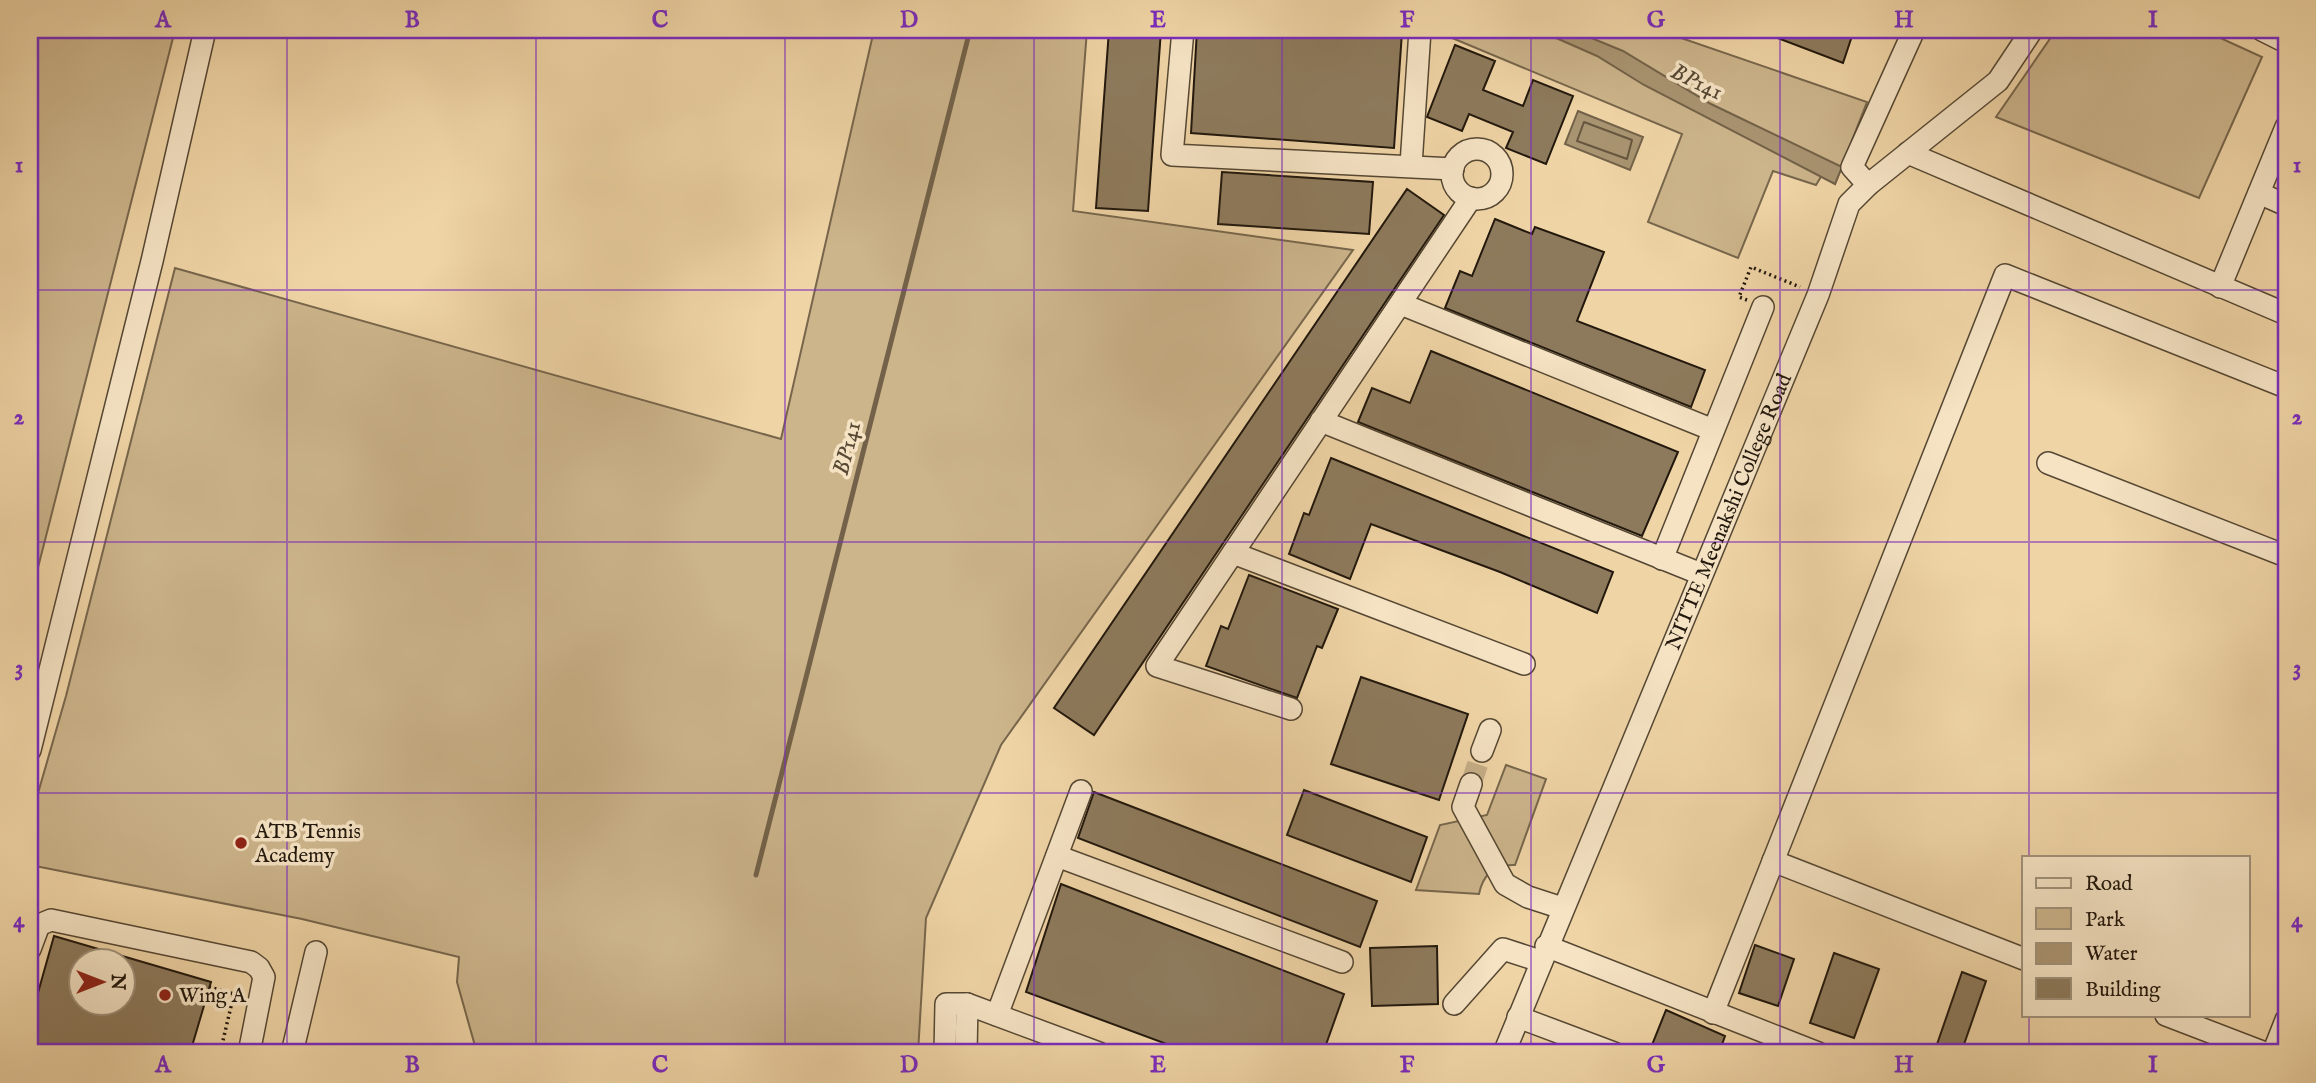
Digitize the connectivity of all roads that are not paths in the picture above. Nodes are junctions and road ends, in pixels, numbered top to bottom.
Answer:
1 (205, 30) edge
2 (1183, 30) edge
3 (1420, 30) edge
4 (1914, 30) edge
5 (2032, 30) edge
6 (2262, 30) edge
7 (2286, 42) edge
8 (2286, 127) edge
9 (1908, 153) junction
10 (1411, 165) junction
11 (1452, 169) junction
12 (1868, 185) junction
13 (2259, 193) junction
14 (1471, 198) junction
15 (2286, 205) edge
16 (2220, 287) junction
17 (1401, 304) junction
18 (1763, 307) dead end
19 (2286, 314) edge
20 (2286, 387) edge
21 (1321, 421) junction
22 (1713, 430) junction
23 (2048, 463) dead end
24 (1233, 553) junction
25 (2286, 556) edge
26 (1662, 559) junction
27 (1701, 574) junction
28 (1524, 664) dead end
29 (1291, 709) dead end
30 (1490, 730) dead end
31 (30, 750) edge
32 (1482, 751) tunnel mouth
33 (1471, 784) tunnel mouth
34 (1081, 790) dead end
35 (1056, 856) junction
36 (1773, 861) junction
37 (1562, 908) junction
38 (30, 949) edge
39 (316, 952) dead end
40 (1543, 953) junction
41 (2022, 958) edge
42 (1342, 962) dead end
43 (967, 1004) junction
44 (1454, 1004) dead end
45 (1713, 1013) junction
46 (997, 1016) junction
47 (2169, 1016) edge
48 (1518, 1017) junction
49 (2286, 1020) edge
50 (249, 1053) edge
51 (292, 1053) edge
52 (945, 1053) edge
53 (966, 1053) edge
54 (1099, 1053) edge
55 (1504, 1053) edge
56 (1614, 1053) edge
57 (1818, 1053) edge
58 (2265, 1053) edge
59 (2273, 1053) edge

1 - 31 street
2 - 10 street
3 - 10 street
4 - 12 street
5 - 9 street, NITTE Meenakshi College Road
6 - 7 street
8 - 13 street
9 - 12 street, NITTE Meenakshi College Road
9 - 16 street
10 - 11 street
11 - 14 street
11 - 14 street
12 - 27 street, NITTE Meenakshi College Road
13 - 15 street
13 - 16 street
14 - 17 street
16 - 19 street
17 - 21 street
17 - 22 street
18 - 22 street
20 - 36 street
21 - 24 street
21 - 26 street
22 - 26 street
23 - 25 street
24 - 28 street
24 - 29 street
26 - 27 street
27 - 37 street, NITTE Meenakshi College Road
30 - 32 street
33 - 37 street
34 - 35 street
35 - 42 street
35 - 46 street
36 - 41 street
36 - 45 street
37 - 40 street, NITTE Meenakshi College Road
38 - 50 street
39 - 51 street
40 - 44 street
40 - 45 street
40 - 48 street, NITTE Meenakshi College Road
43 - 46 street
43 - 52 street
43 - 53 street
45 - 57 street
46 - 54 street
47 - 58 street
48 - 55 street, NITTE Meenakshi College Road
48 - 56 street
49 - 59 street

